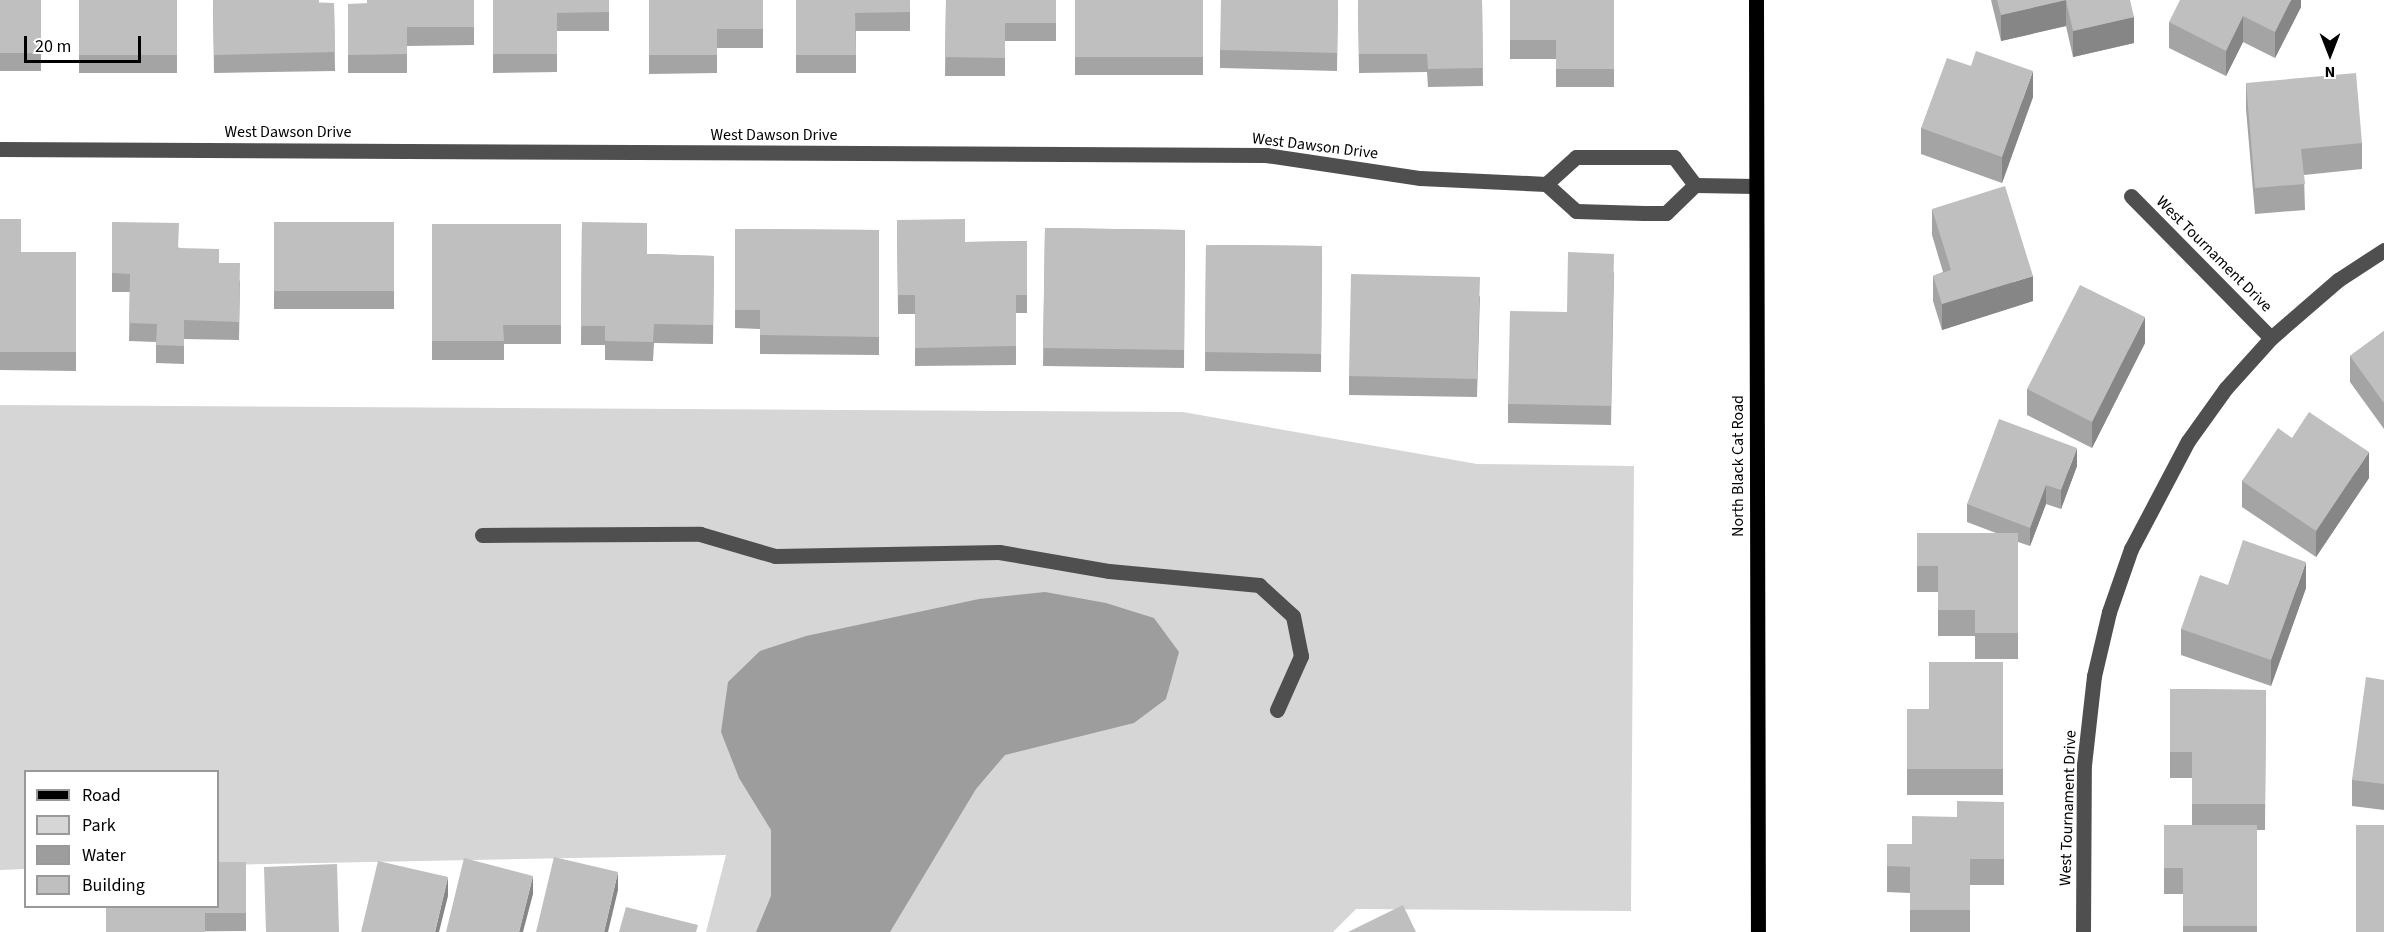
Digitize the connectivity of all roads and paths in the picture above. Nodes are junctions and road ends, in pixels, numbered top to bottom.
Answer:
1 (1756, 0) edge
2 (0, 149) edge
3 (1546, 184) junction
4 (1695, 185) junction
5 (1755, 186) junction
6 (2131, 196) dead end
7 (2384, 250) edge
8 (2271, 338) junction
9 (483, 535) dead end
10 (1277, 710) dead end
11 (1758, 932) edge
12 (2083, 932) edge

1 - 5 main road, North Black Cat Road
2 - 3 street, West Dawson Drive
3 - 4 street
3 - 4 street
4 - 5 street
5 - 11 main road, North Black Cat Road
6 - 8 street, West Tournament Drive
7 - 8 street, West Tournament Drive
8 - 12 street, West Tournament Drive
9 - 10 street

